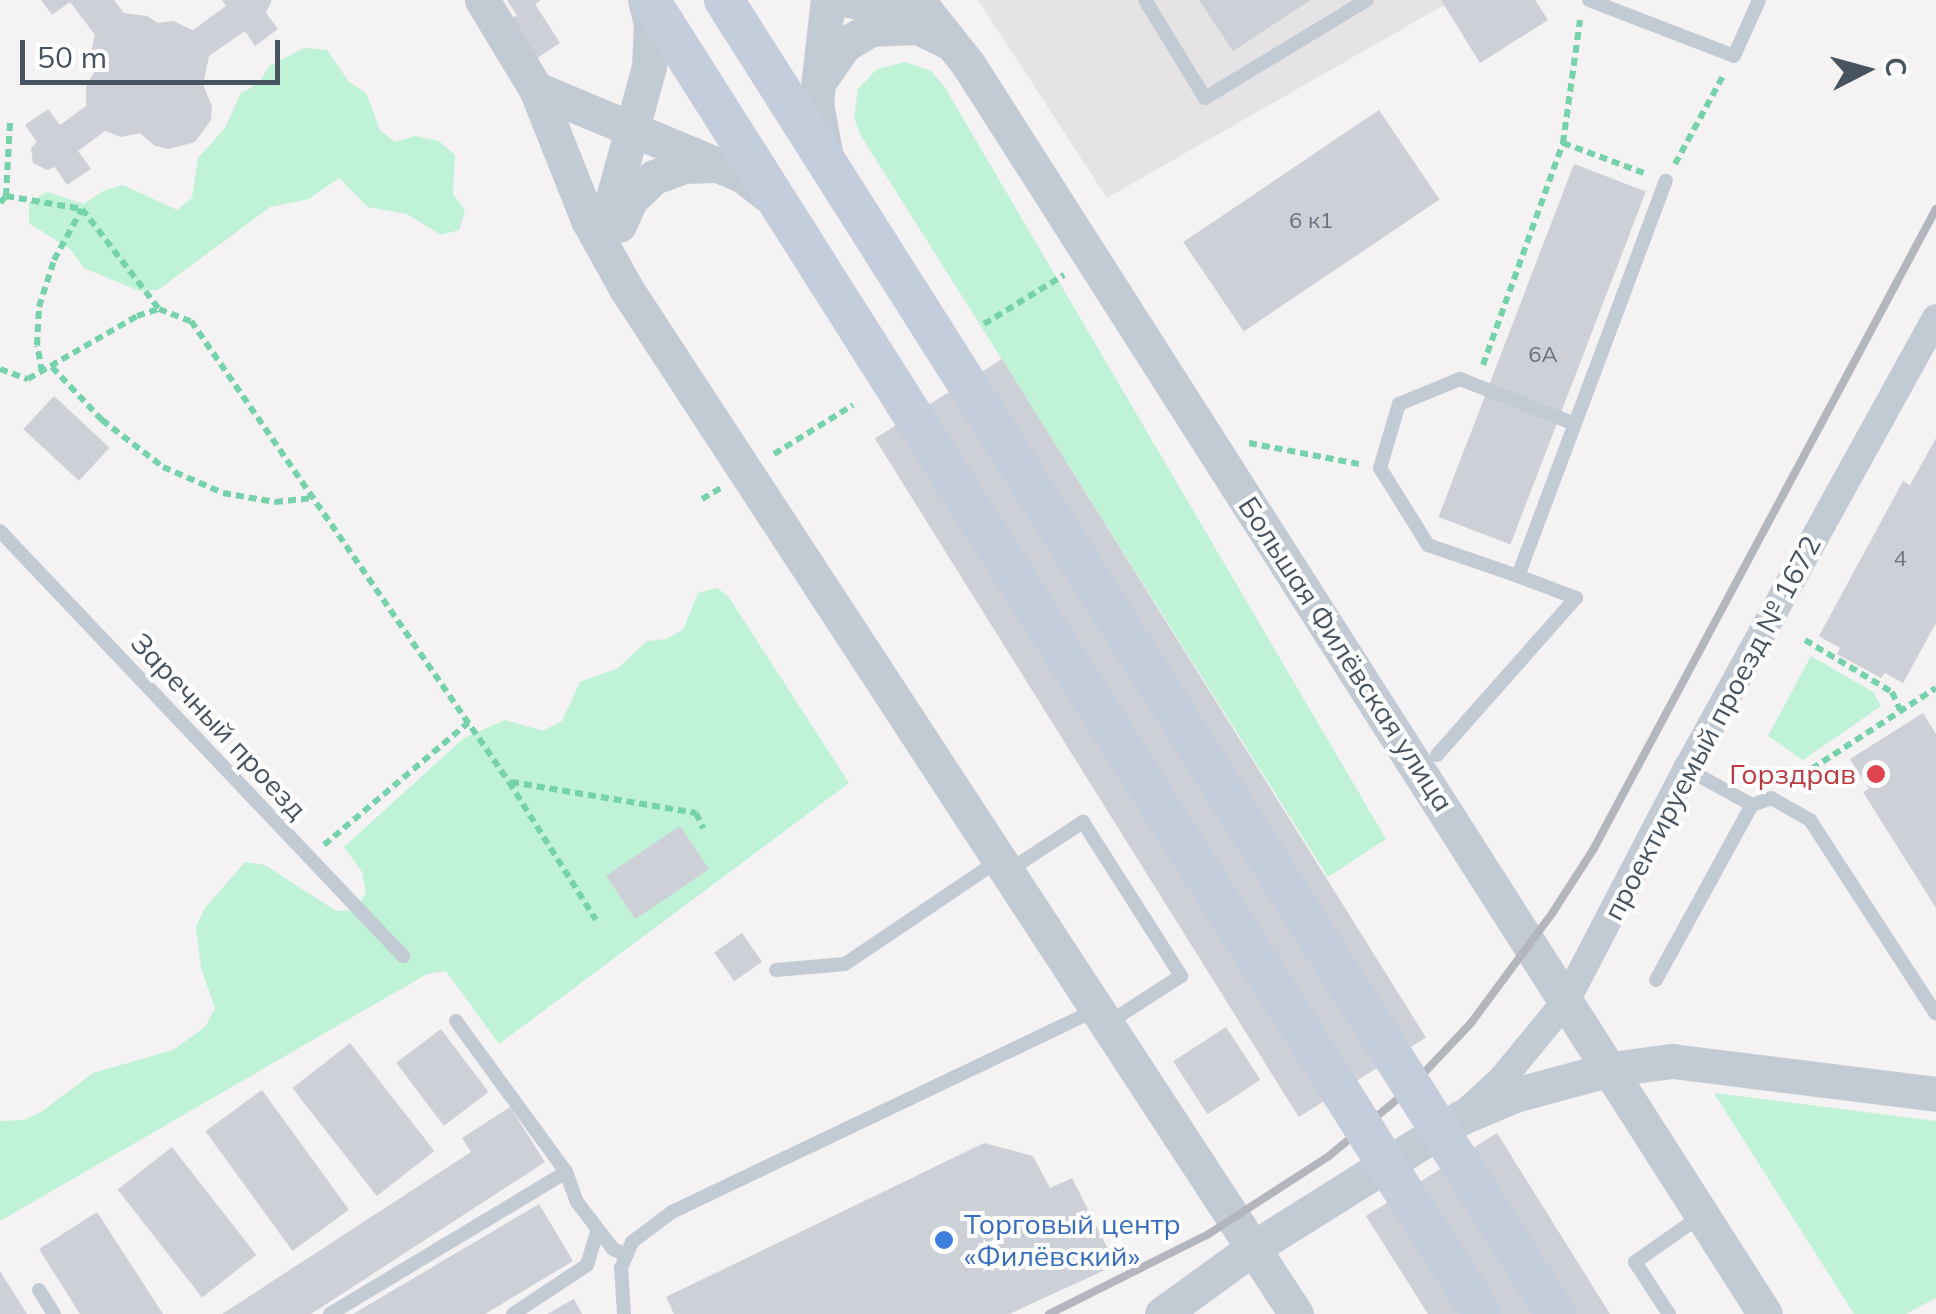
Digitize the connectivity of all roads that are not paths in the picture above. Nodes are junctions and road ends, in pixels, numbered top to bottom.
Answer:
1 (482, 0) edge
2 (648, 0) edge
3 (724, 0) edge
4 (828, 0) edge
5 (848, 0) edge
6 (1145, 0) edge
7 (1368, 0) edge
8 (1589, 0) edge
9 (1759, 0) edge
10 (926, 10) edge
11 (959, 52) junction
12 (819, 88) junction
13 (536, 89) junction
14 (632, 130) junction
15 (723, 166) junction
16 (835, 175) junction
17 (1666, 181) road end
18 (782, 208) junction
19 (601, 242) junction
20 (627, 290) junction
21 (1936, 318) edge
22 (1575, 424) junction
23 (0, 531) edge
24 (1518, 576) junction
25 (1437, 755) dead end
26 (1687, 769) junction
27 (1752, 804) junction
28 (1004, 865) junction
29 (403, 956) dead end
30 (776, 970) dead end
31 (1656, 980) dead end
32 (1566, 1001) junction
33 (1936, 1014) edge
34 (1102, 1016) junction
35 (456, 1021) dead end
36 (1612, 1069) junction
37 (1936, 1094) edge
38 (1460, 1118) junction
39 (566, 1172) junction
40 (1702, 1214) junction
41 (598, 1230) junction
42 (1253, 1248) junction
43 (627, 1255) junction
44 (39, 1290) dead end
45 (54, 1314) edge
46 (330, 1314) edge
47 (513, 1314) edge
48 (624, 1314) edge
49 (1162, 1314) edge
50 (1296, 1314) edge
51 (1482, 1314) edge
52 (1556, 1314) edge
53 (1669, 1314) edge
54 (1766, 1314) edge

1 - 13 street
2 - 14 street
2 - 18 main road
3 - 16 main road
4 - 12 street
5 - 10 street
6 - 7 lane
8 - 9 lane
10 - 11 street, Большая Филёвская улица
11 - 12 street
11 - 32 street, Большая Филёвская улица
12 - 16 street
13 - 14 street
13 - 19 street
14 - 15 street
14 - 19 street
15 - 18 street
15 - 20 street
16 - 52 main road, bridge
17 - 22 lane
18 - 51 main road, bridge
19 - 20 street
20 - 28 street
21 - 26 street, проектируемый проезд № 1672
22 - 24 lane
22 - 24 lane
23 - 29 lane, Заречный проезд
24 - 25 lane
26 - 27 lane
26 - 32 street, проектируемый проезд № 1672
27 - 31 lane
27 - 33 lane
28 - 30 lane
28 - 34 street
28 - 34 lane
32 - 36 street, Большая Филёвская улица
32 - 38 street, проектируемый проезд № 1672
34 - 42 street
34 - 43 lane
35 - 39 lane
36 - 37 street
36 - 38 street
36 - 40 street, Большая Филёвская улица
38 - 42 street
39 - 41 lane
39 - 46 lane
40 - 53 lane
40 - 54 street, Большая Филёвская улица
41 - 43 lane
41 - 47 lane
42 - 49 street
42 - 50 street
43 - 48 lane
44 - 45 lane

